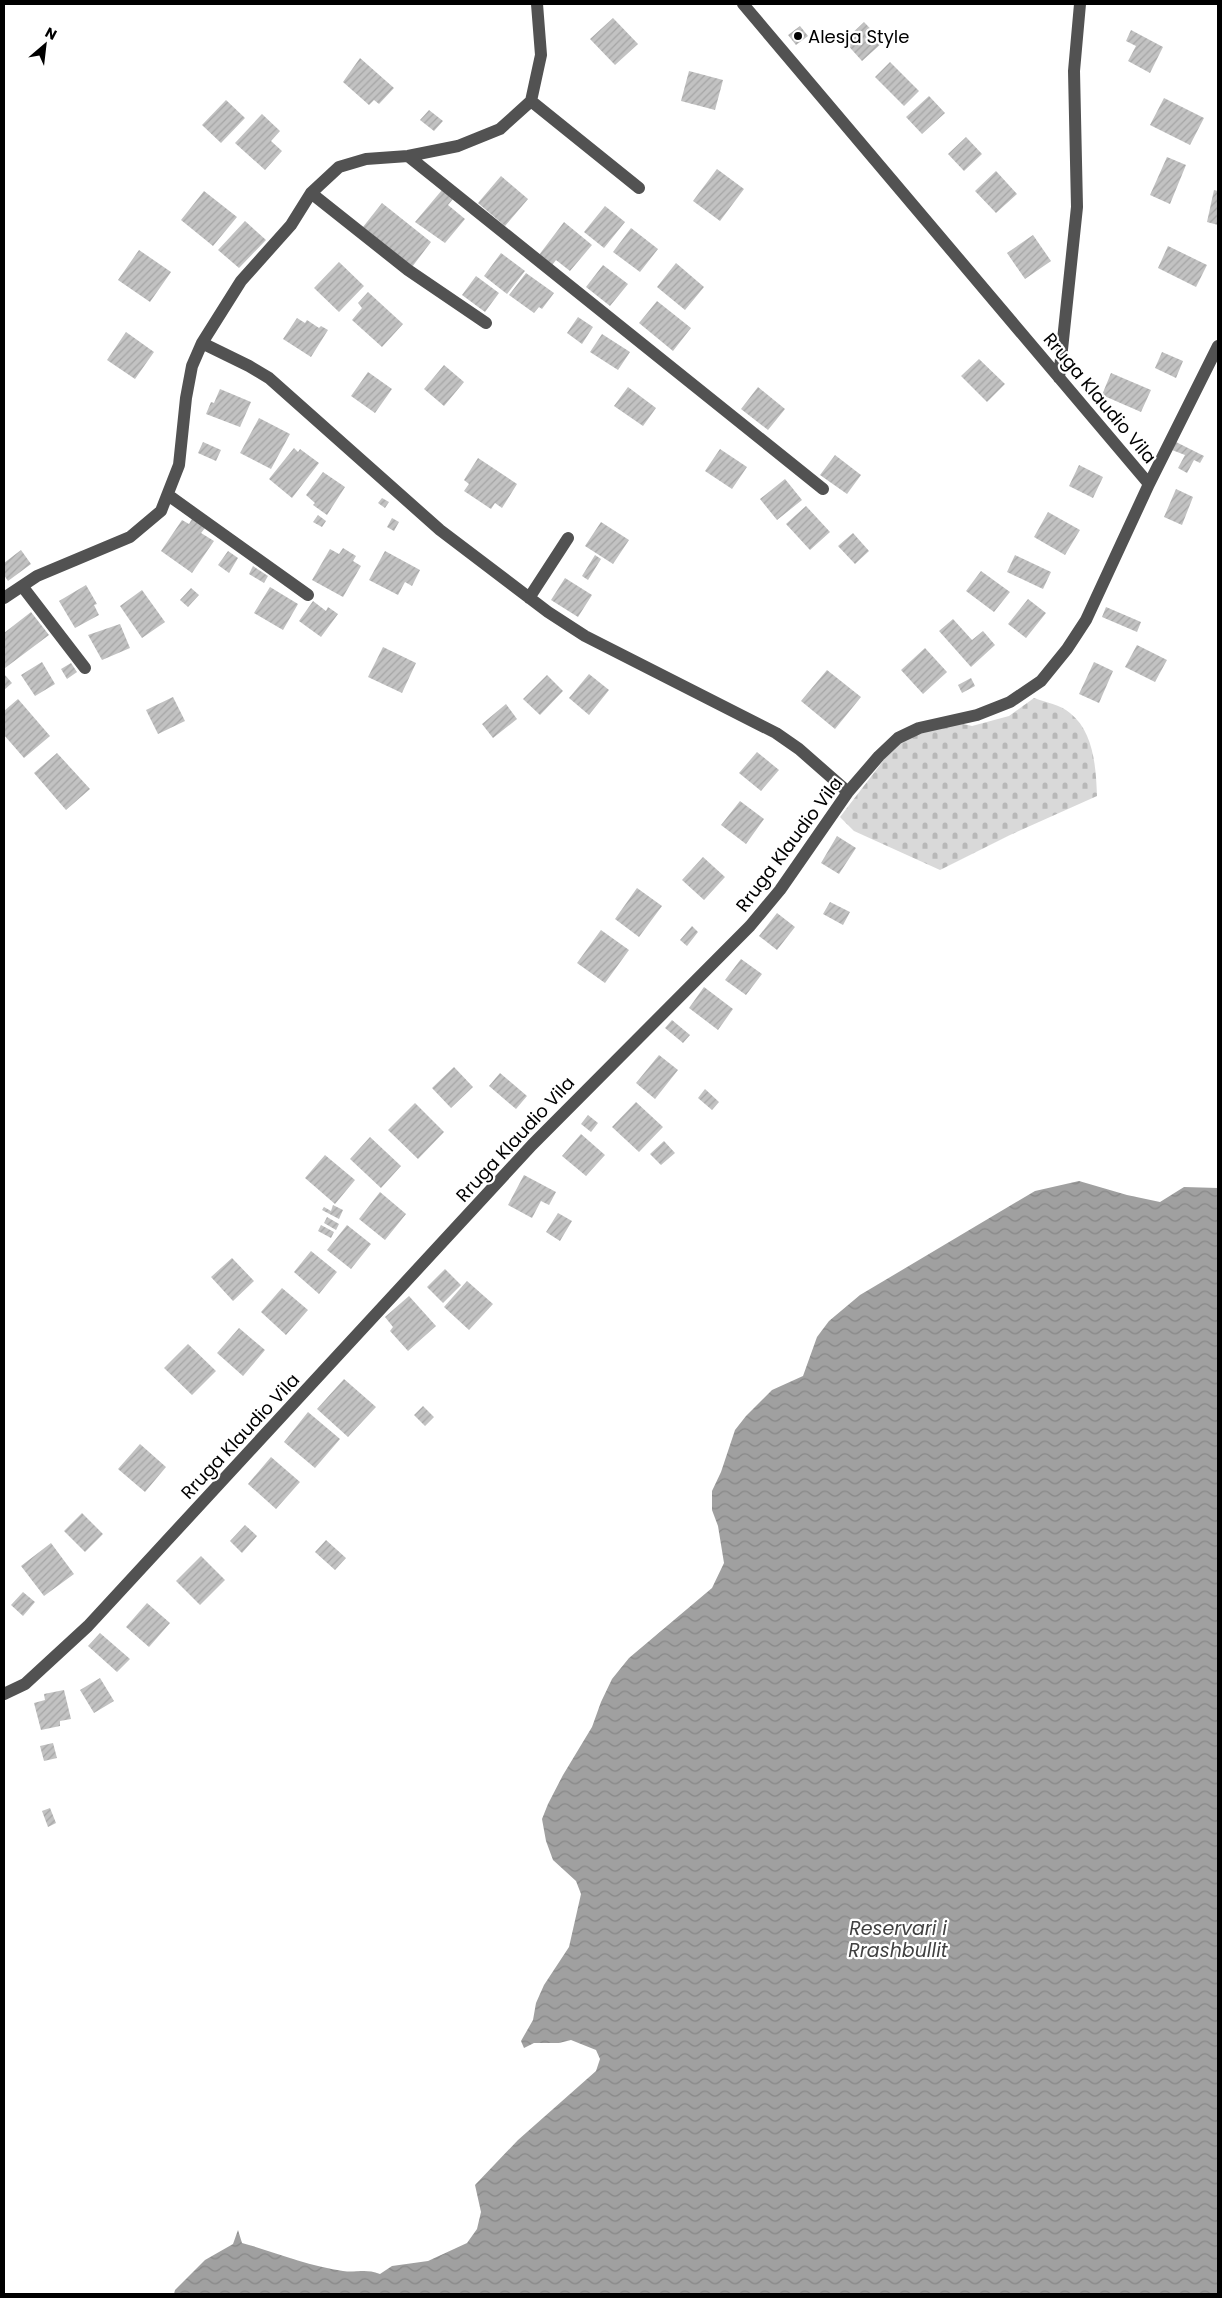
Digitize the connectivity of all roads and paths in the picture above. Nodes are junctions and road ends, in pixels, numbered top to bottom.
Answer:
1 (537, 4) edge
2 (743, 4) edge
3 (1080, 4) edge
4 (531, 101) junction
5 (408, 156) junction
6 (638, 188) dead end
7 (310, 193) junction
8 (486, 323) dead end
9 (202, 344) junction
10 (1218, 346) edge
11 (1059, 378) junction
12 (1149, 484) junction
13 (823, 489) dead end
14 (168, 495) junction
15 (568, 538) dead end
16 (22, 586) junction
17 (308, 596) dead end
18 (4, 598) edge
19 (529, 598) junction
20 (85, 668) dead end
21 (848, 792) junction
22 (4, 1694) edge

1 - 4 street
2 - 11 street, Rruga Klaudio Vila
3 - 11 street
4 - 5 street
4 - 6 street
5 - 7 street
5 - 13 street
7 - 8 street
7 - 9 street
9 - 14 street
9 - 19 street
10 - 12 street
11 - 12 street, Rruga Klaudio Vila
12 - 21 street, Rruga Klaudio Vila
14 - 16 street
14 - 17 street
15 - 19 street
16 - 18 street
16 - 20 street
19 - 21 street
21 - 22 street, Rruga Klaudio Vila

